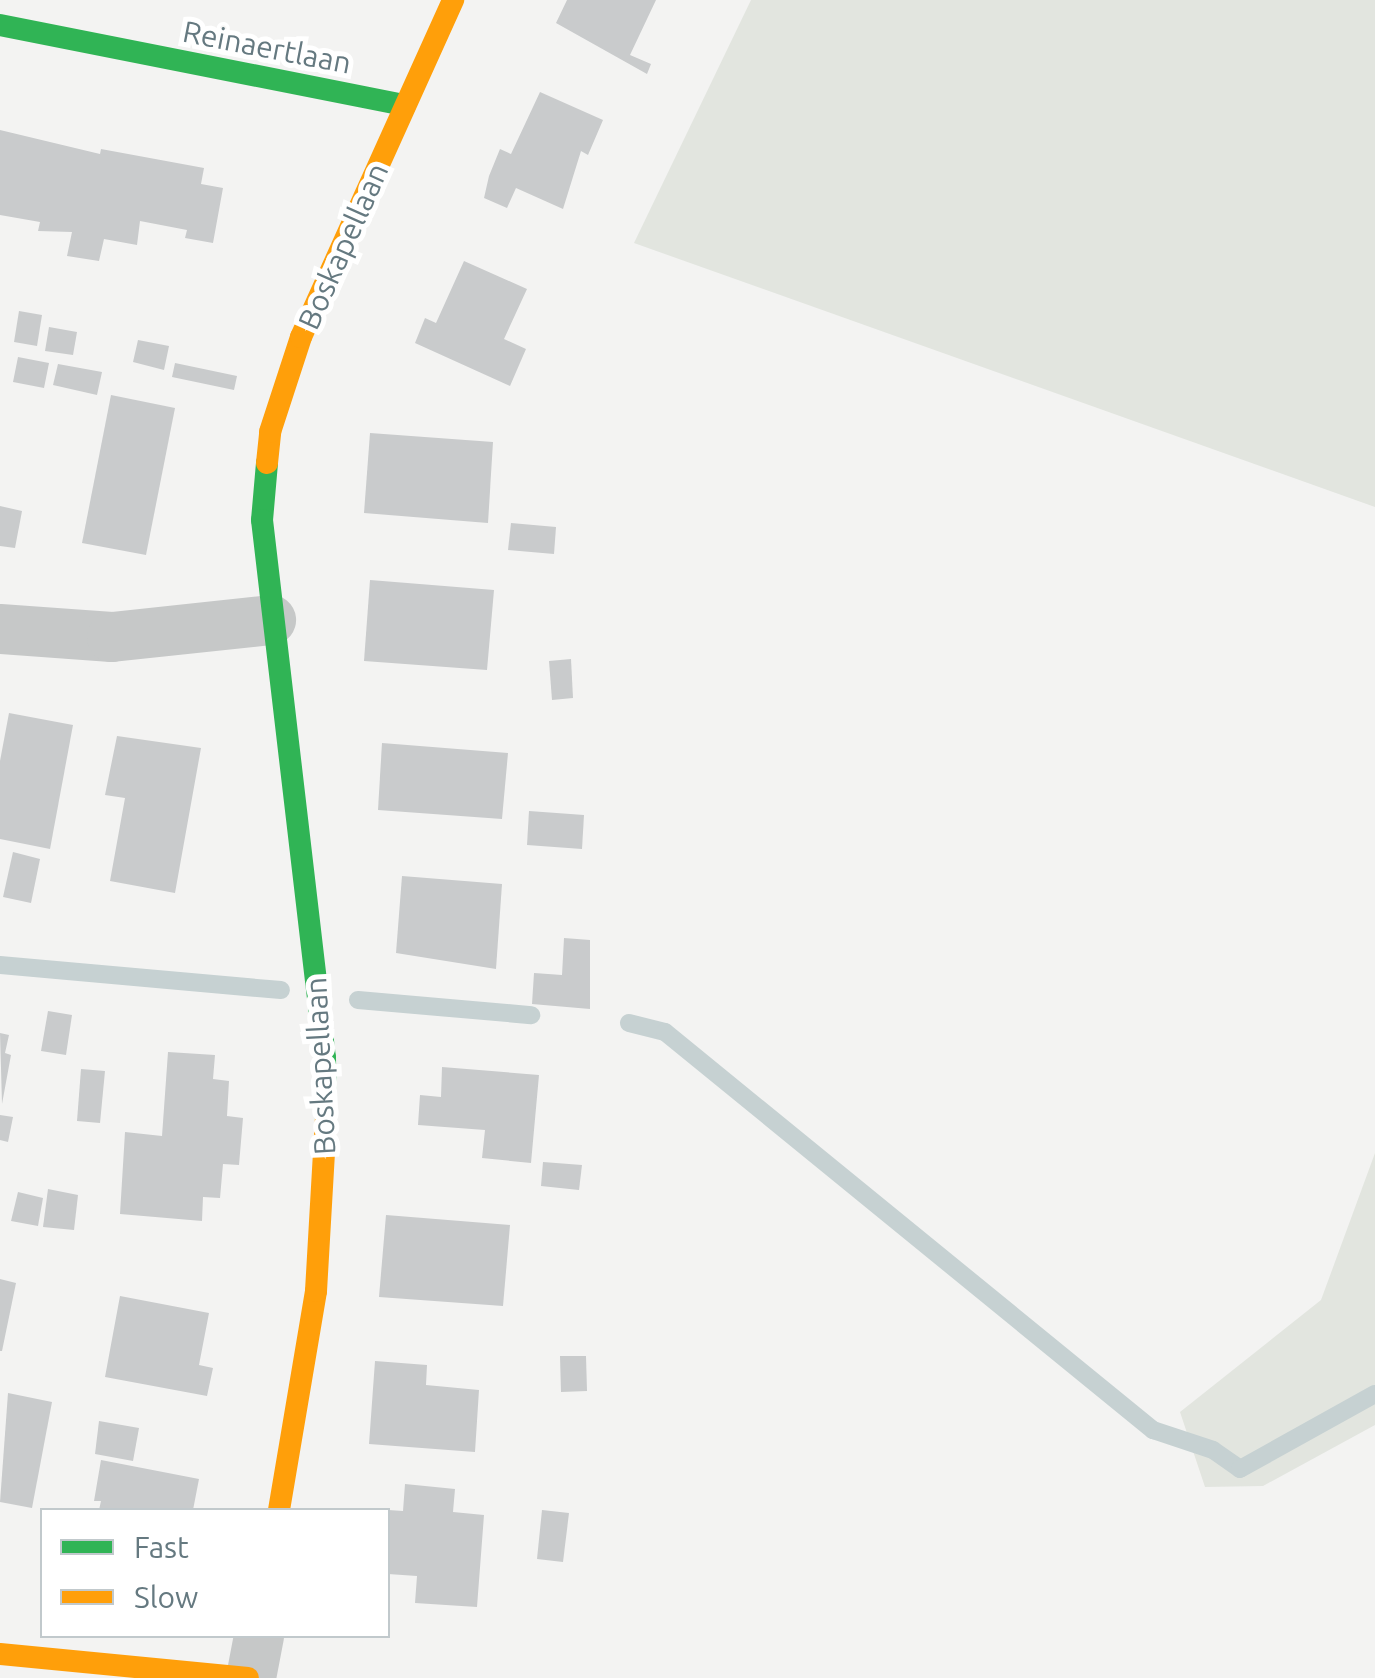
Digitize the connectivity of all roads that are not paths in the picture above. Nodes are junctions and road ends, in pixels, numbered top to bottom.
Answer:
1 (453, 0) edge
2 (0, 25) edge
3 (405, 105) junction
4 (271, 620) junction
5 (0, 629) edge
6 (280, 1508) edge
7 (258, 1638) edge
8 (0, 1654) edge
9 (250, 1678) edge

1 - 3 street, Boskapellaan
2 - 3 street, Reinaertlaan
3 - 4 street, Boskapellaan
4 - 5 street
4 - 6 street, Boskapellaan
7 - 9 street
8 - 9 street

